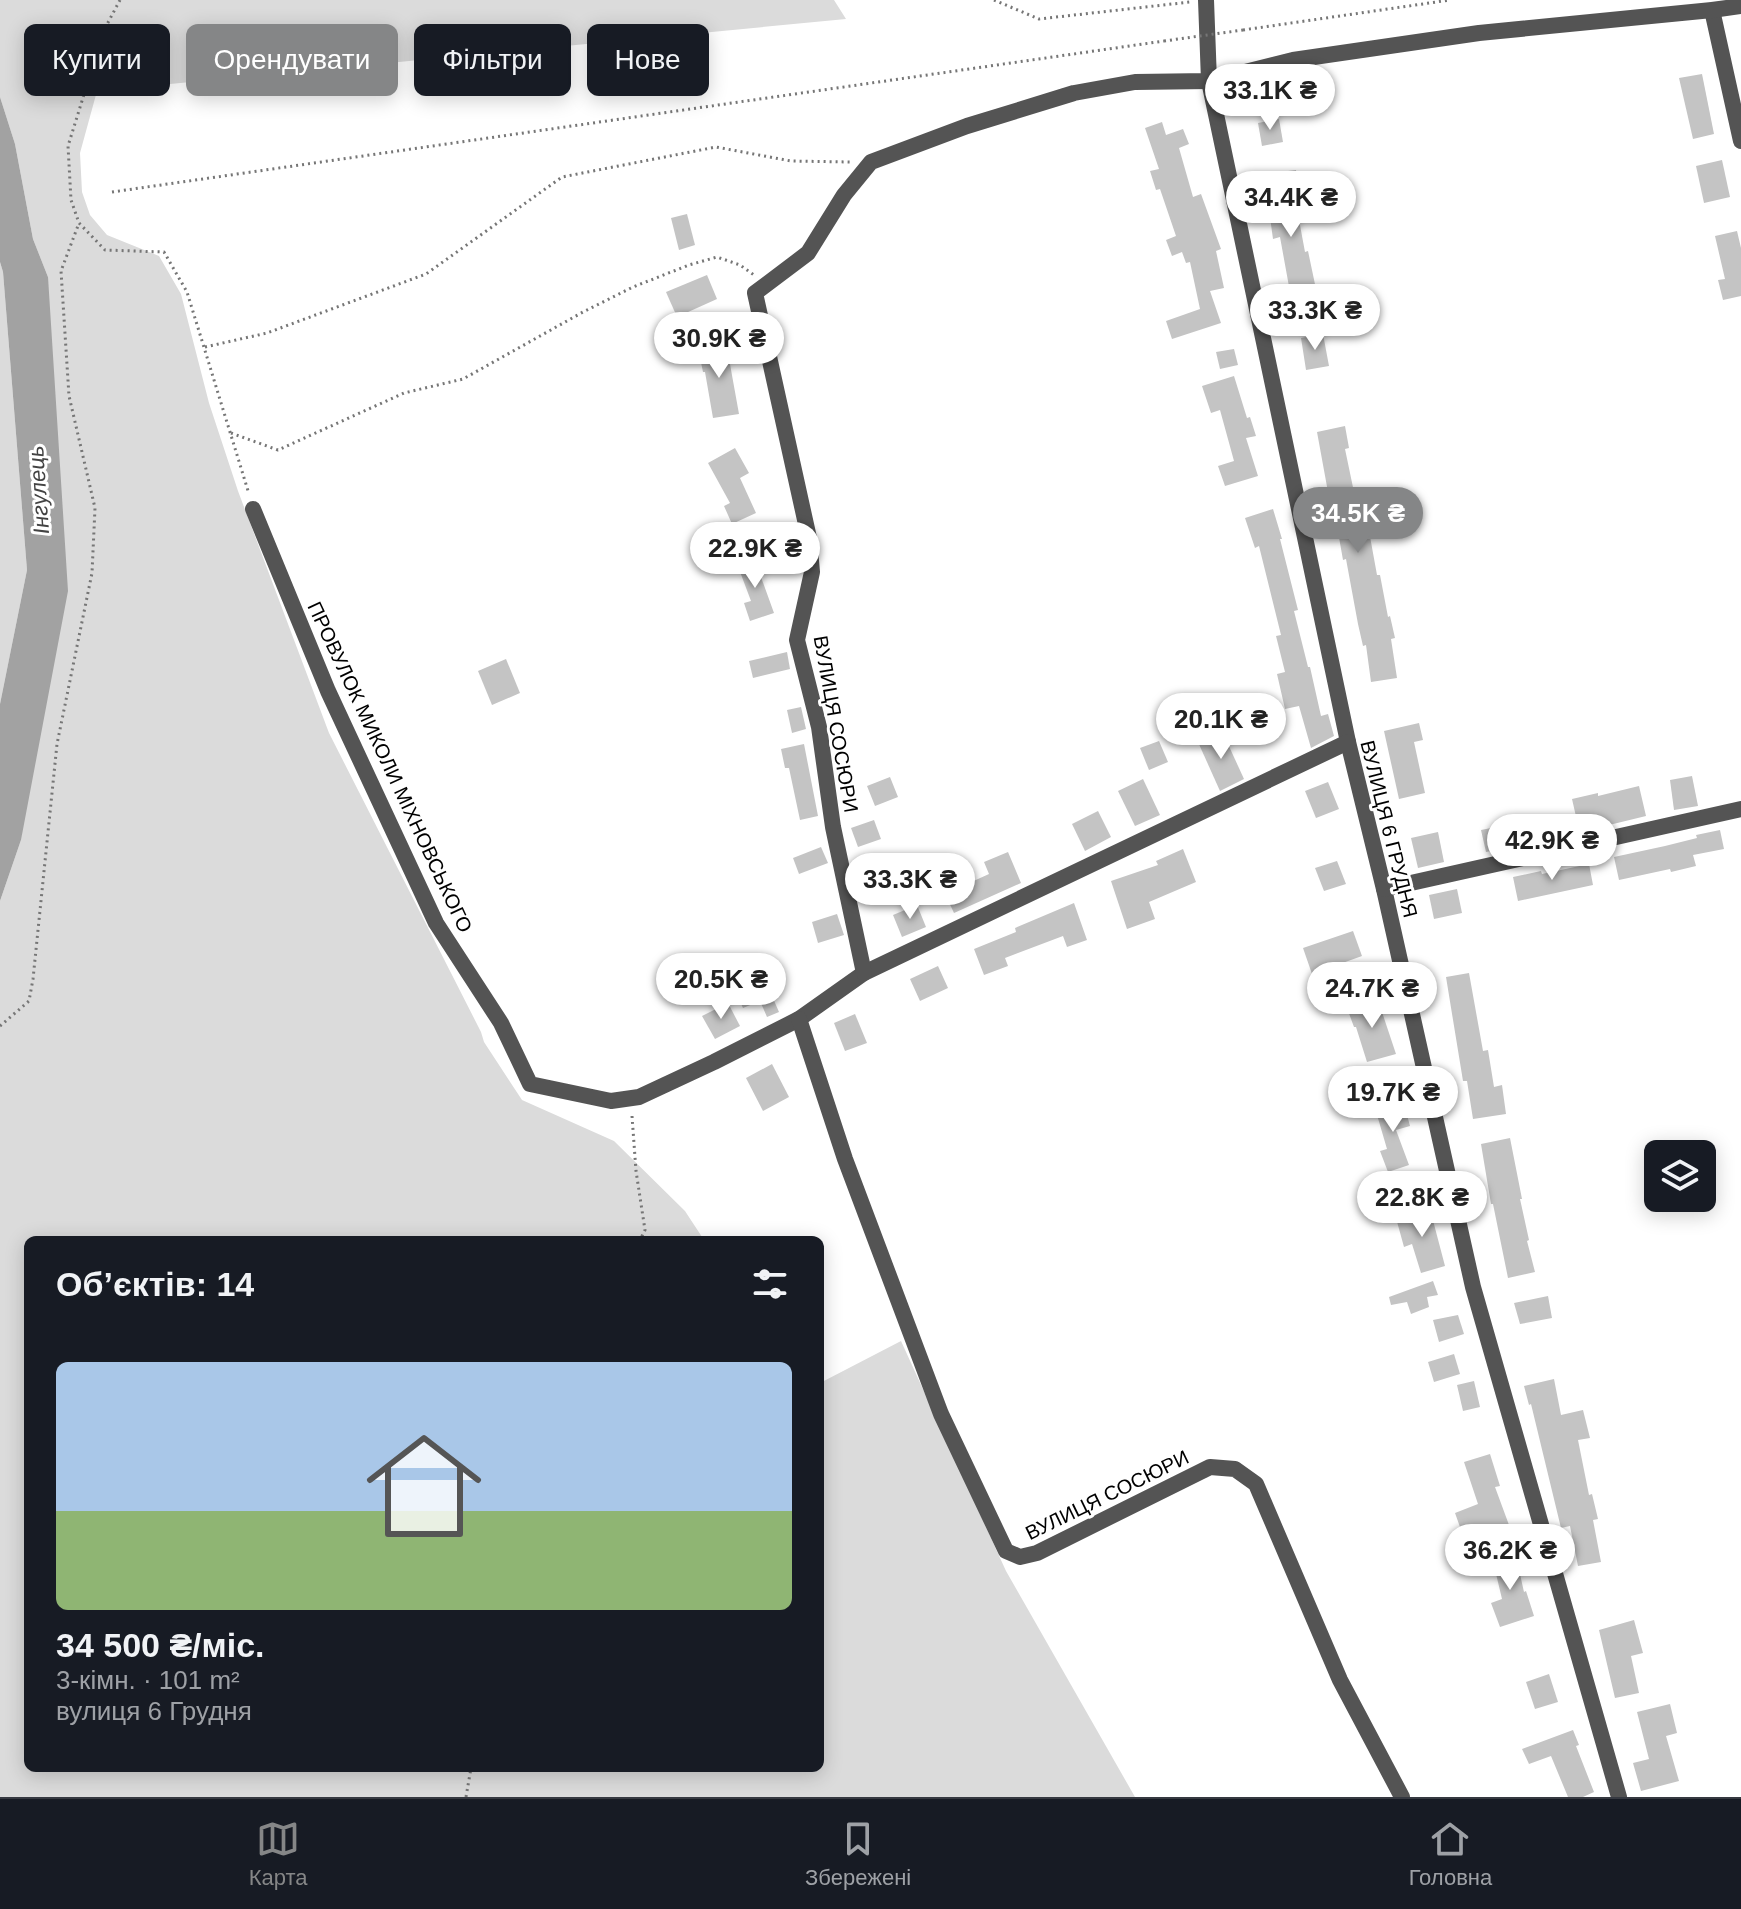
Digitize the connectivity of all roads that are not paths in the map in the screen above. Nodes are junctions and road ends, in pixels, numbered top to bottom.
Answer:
1 (1206, 0) edge
2 (1741, 6) edge
3 (1712, 10) junction
4 (1209, 81) junction
5 (1741, 141) edge
6 (253, 509) road end
7 (1348, 742) junction
8 (1741, 809) edge
9 (1384, 889) junction
10 (864, 973) junction
11 (799, 1019) junction
12 (1402, 1797) edge
13 (1619, 1797) edge

1 - 4 street, ВУЛИЦЯ 6 ГРУДНЯ
2 - 3 street
3 - 4 street
3 - 5 street
4 - 7 street, ВУЛИЦЯ 6 ГРУДНЯ
4 - 10 street, ВУЛИЦЯ СОСЮРИ
6 - 11 street, ПРОВУЛОК МИКОЛИ МІХНОВСЬКОГО
7 - 9 street, ВУЛИЦЯ 6 ГРУДНЯ
7 - 10 street, ПРОВУЛОК МИКОЛИ МІХНОВСЬКОГО
8 - 9 street
9 - 13 street, ВУЛИЦЯ 6 ГРУДНЯ
10 - 11 street, ПРОВУЛОК МИКОЛИ МІХНОВСЬКОГО
11 - 12 street, ВУЛИЦЯ СОСЮРИ

